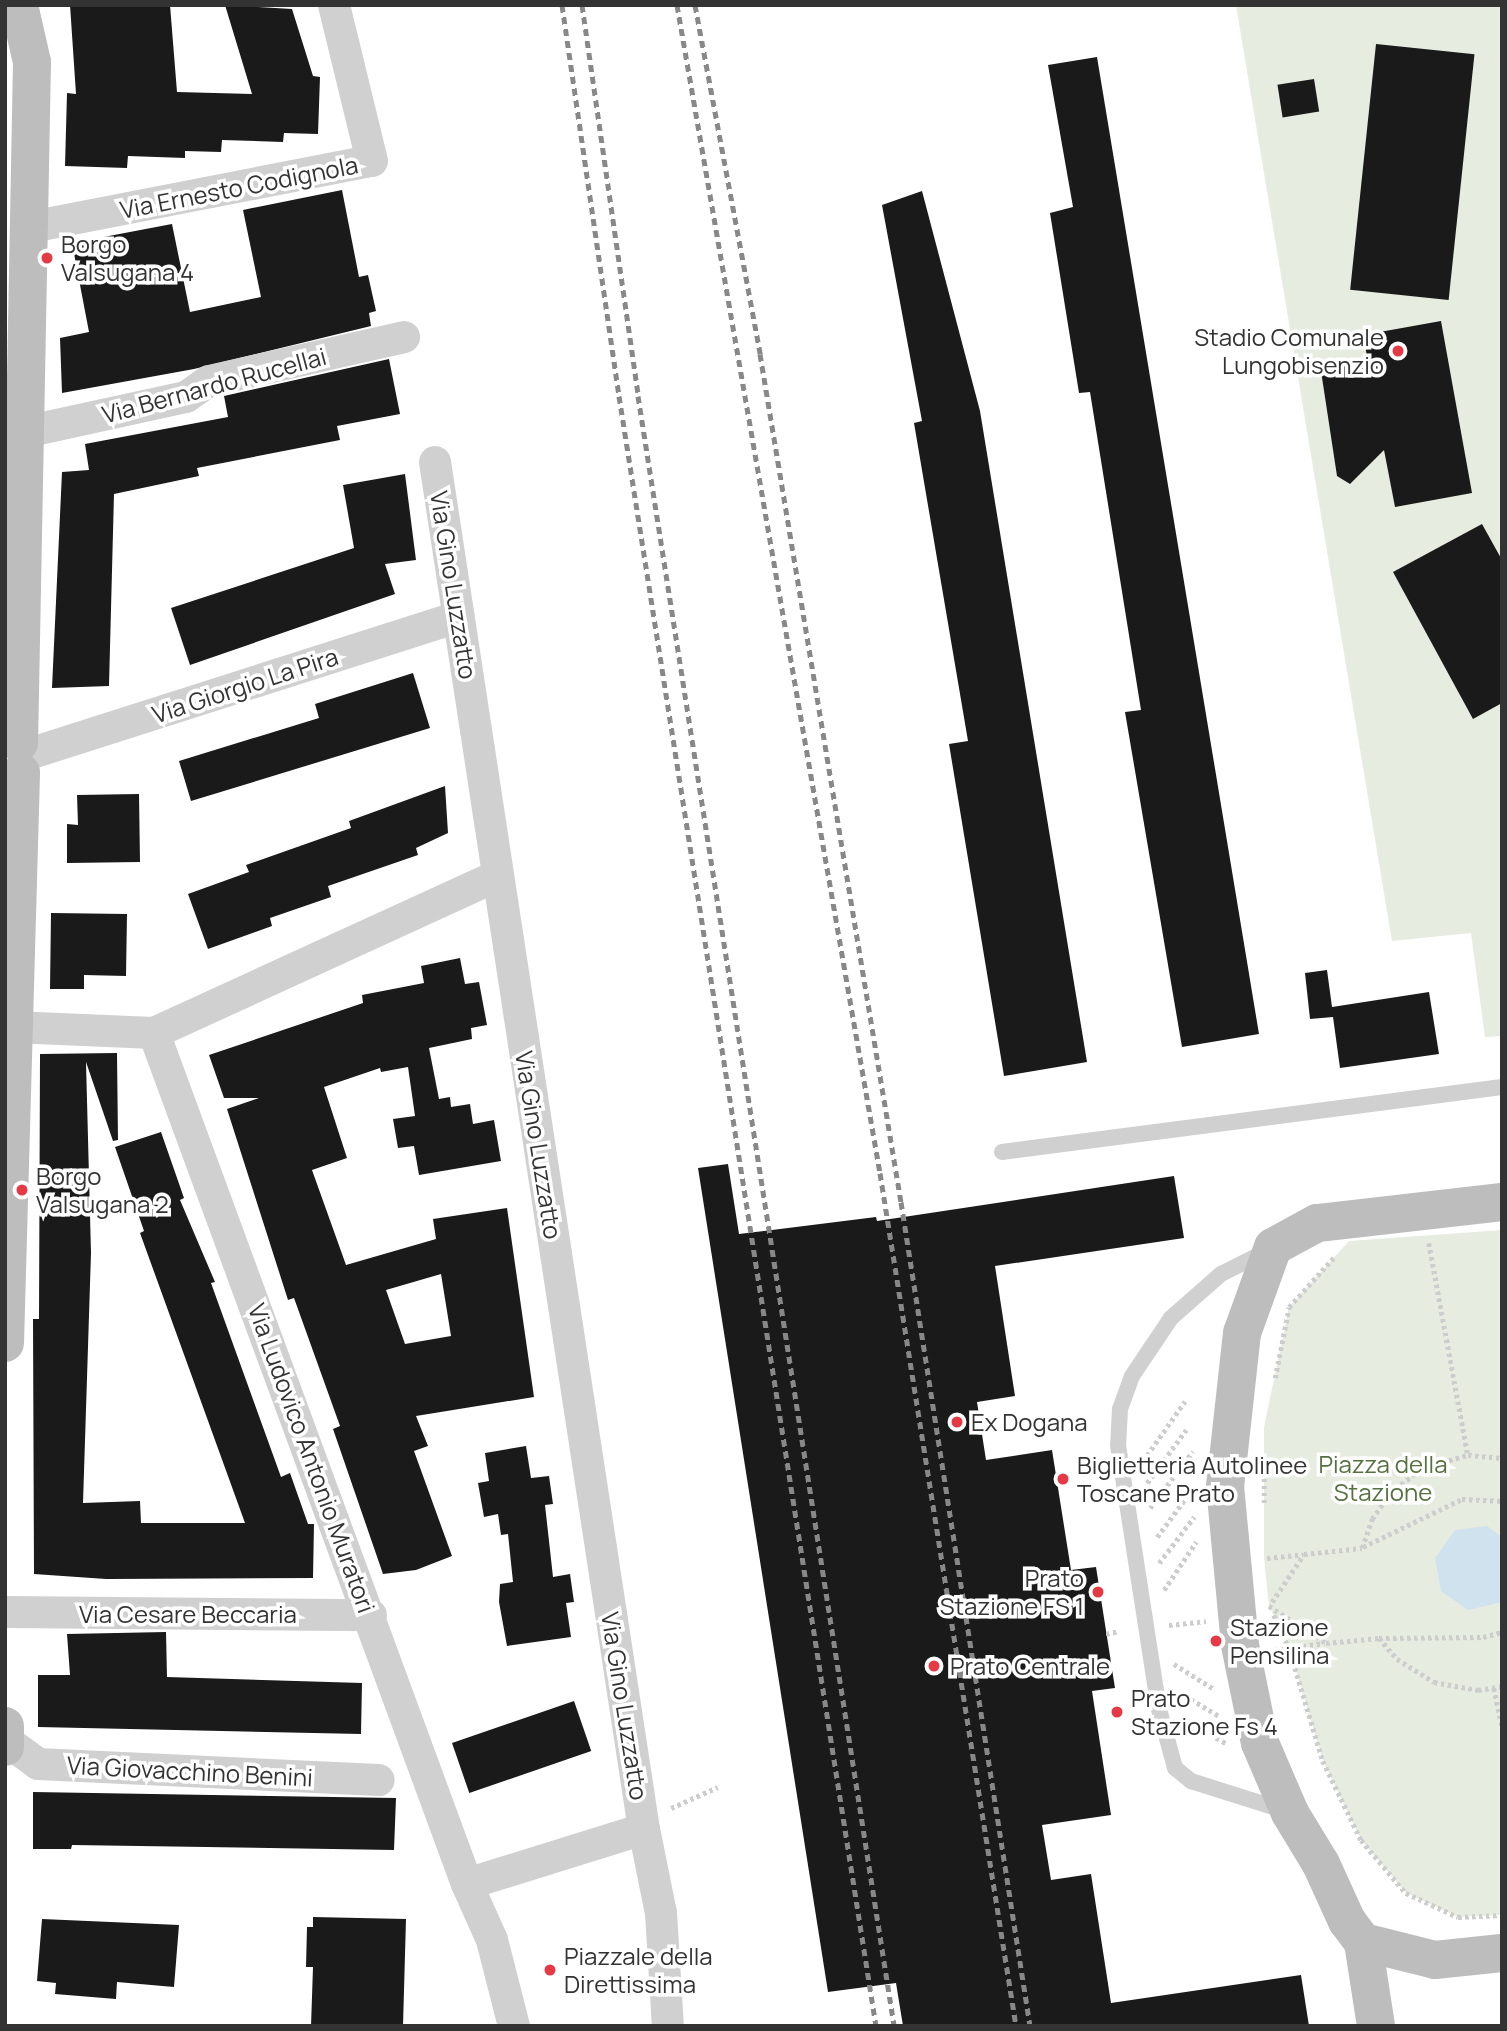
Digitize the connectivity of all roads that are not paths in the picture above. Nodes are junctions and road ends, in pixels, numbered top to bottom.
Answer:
1 (19, 5) edge
2 (334, 5) edge
3 (31, 227) junction
4 (404, 337) dead end
5 (25, 432) junction
6 (435, 462) dead end
7 (459, 617) junction
8 (16, 756) edge
9 (497, 876) junction
10 (12, 1027) junction
11 (154, 1033) junction
12 (1502, 1087) edge
13 (1002, 1152) dead end
14 (1502, 1202) edge
15 (1273, 1247) junction
16 (5, 1343) edge
17 (5, 1612) edge
18 (371, 1615) junction
19 (6, 1738) edge
20 (379, 1780) dead end
21 (1290, 1812) junction
22 (644, 1829) junction
23 (467, 1884) junction
24 (1363, 1942) junction
25 (1502, 1953) edge
26 (514, 2026) edge
27 (668, 2026) edge
28 (1376, 2026) edge

1 - 3 main road
2 - 3 street, Via Ernesto Codignola
3 - 5 main road
4 - 5 street, Via Bernardo Rucellai
5 - 8 main road
6 - 7 street, Via Gino Luzzatto
7 - 8 street, Via Giorgio La Pira
7 - 9 street, Via Gino Luzzatto
8 - 10 main road
9 - 11 street
9 - 22 street, Via Gino Luzzatto
10 - 11 street
10 - 16 main road
11 - 18 street, Via Ludovico Antonio Muratori
12 - 13 lane
14 - 15 main road
15 - 21 main road
15 - 21 lane
17 - 18 street, Via Cesare Beccaria
18 - 23 street, Via Ludovico Antonio Muratori
19 - 20 street, Via Giovacchino Benini
21 - 24 main road
22 - 23 street
22 - 27 street, Via Gino Luzzatto
23 - 26 street, Via Ludovico Antonio Muratori
24 - 25 main road
24 - 28 main road

